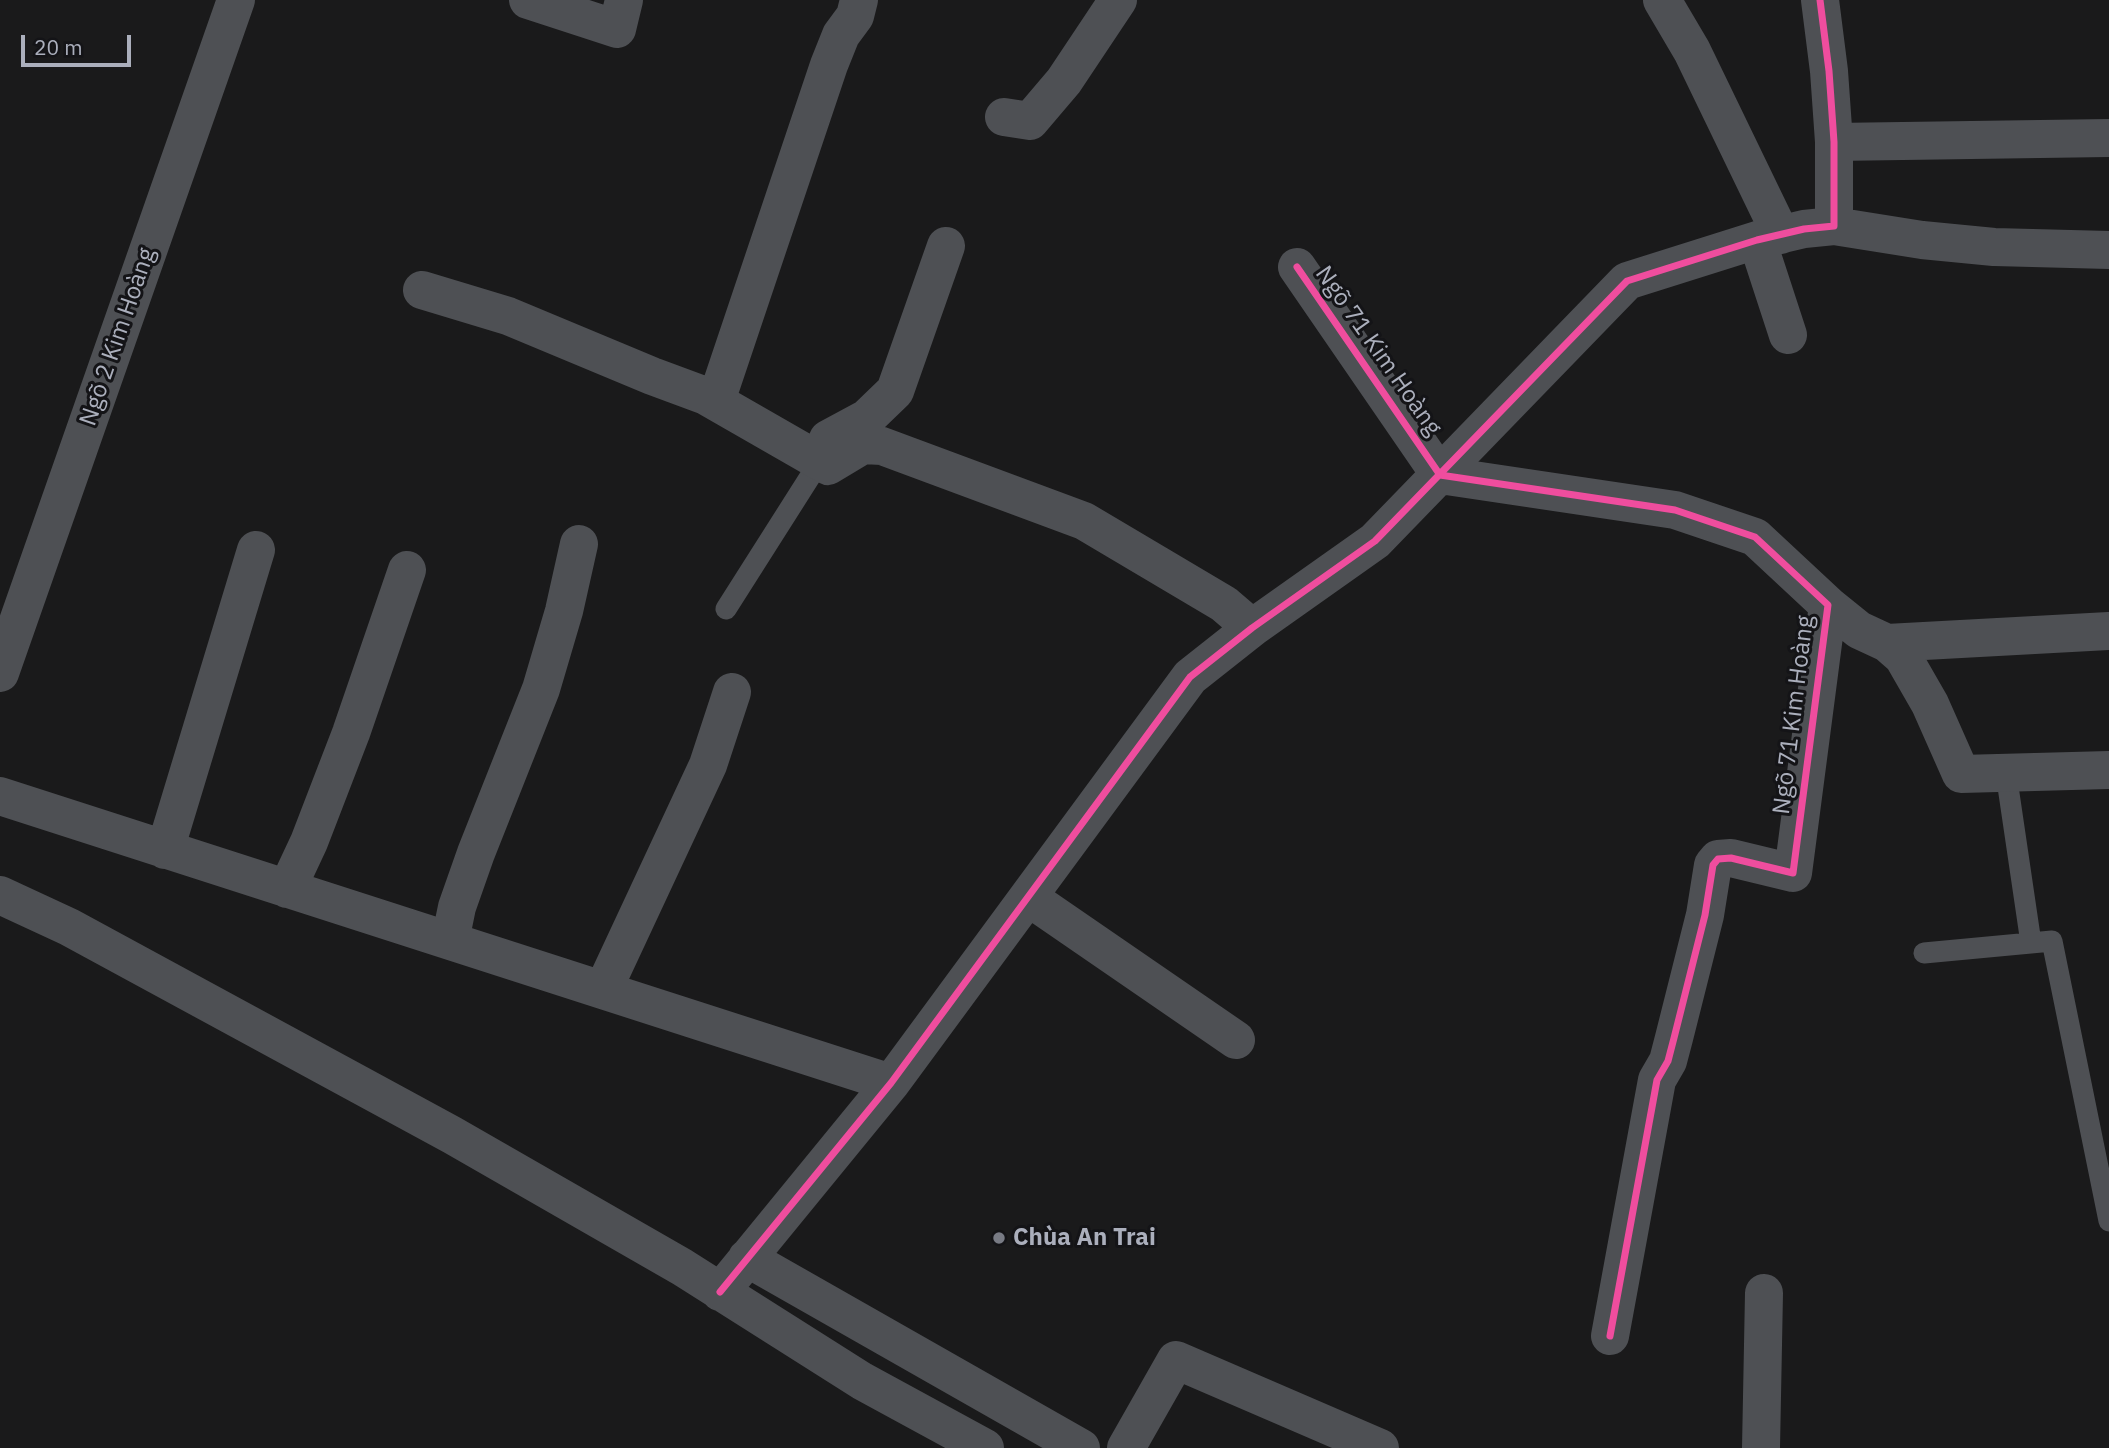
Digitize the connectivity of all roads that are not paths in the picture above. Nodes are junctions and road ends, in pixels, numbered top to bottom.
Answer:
1 (236, 0) edge
2 (528, 0) edge
3 (624, 0) edge
4 (859, 0) edge
5 (1118, 0) edge
6 (1662, 0) edge
7 (1820, 0) edge
8 (1004, 117) dead end
9 (2109, 138) edge
10 (1834, 142) junction
11 (1834, 226) junction
12 (1769, 238) junction
13 (946, 246) dead end
14 (2109, 250) edge
15 (1297, 267) dead end
16 (422, 290) dead end
17 (1788, 335) dead end
18 (716, 401) junction
19 (820, 461) junction
20 (1440, 475) junction
21 (579, 544) dead end
22 (256, 550) dead end
23 (407, 570) dead end
24 (1828, 605) junction
25 (726, 609) dead end
26 (1252, 628) junction
27 (2109, 631) edge
28 (1887, 643) junction
29 (0, 673) edge
30 (732, 692) dead end
31 (2109, 770) edge
32 (2006, 773) junction
33 (0, 796) edge
34 (165, 850) junction
35 (287, 888) junction
36 (0, 895) edge
37 (1028, 897) junction
38 (450, 941) junction
39 (2031, 943) junction
40 (1924, 953) dead end
41 (603, 990) junction
42 (1236, 1040) dead end
43 (891, 1083) junction
44 (2109, 1221) edge
45 (747, 1258) junction
46 (720, 1292) junction
47 (1764, 1293) dead end
48 (1610, 1336) dead end
49 (985, 1448) edge
50 (1082, 1448) edge
51 (1126, 1448) edge
52 (1380, 1448) edge
53 (1761, 1448) edge

1 - 29 street, Ngõ 2 Kim Hoàng
2 - 3 street
4 - 18 street
5 - 8 street
6 - 12 street
7 - 10 street
9 - 10 street
10 - 11 street
11 - 12 street
11 - 14 street
12 - 17 street
12 - 20 street
13 - 19 street
15 - 20 street, Ngõ 71 Kim Hoàng
16 - 18 street
18 - 19 street
19 - 25 lane
19 - 26 street
20 - 24 street, Ngõ 71 Kim Hoàng
20 - 26 street
21 - 38 street
22 - 34 street
23 - 35 street
24 - 28 street
24 - 48 street, Ngõ 71 Kim Hoàng
26 - 37 street
27 - 28 street
28 - 32 street
30 - 41 street
31 - 32 street
32 - 39 lane
33 - 34 street
34 - 35 street
35 - 38 street
36 - 46 street
37 - 42 street
37 - 43 street
38 - 41 street
39 - 40 lane
39 - 44 lane
41 - 43 street
43 - 45 street
45 - 46 street
45 - 50 street
46 - 49 street
47 - 53 street
51 - 52 street

